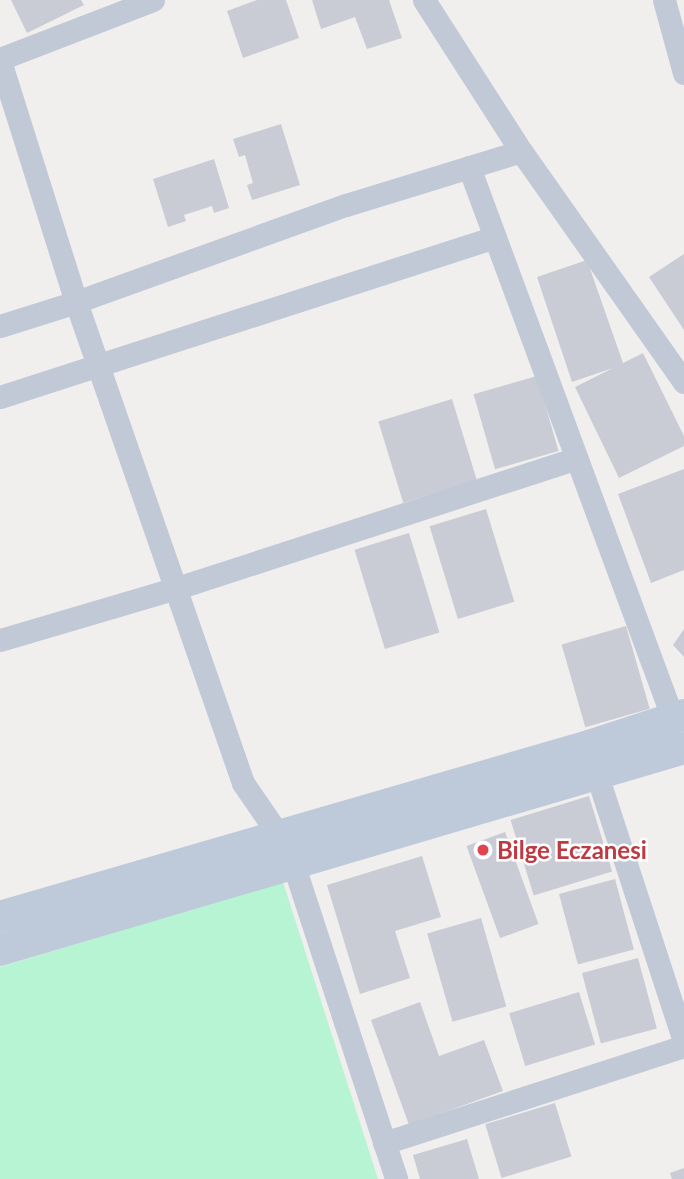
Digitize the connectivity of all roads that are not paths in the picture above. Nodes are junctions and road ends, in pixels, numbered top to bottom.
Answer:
1 (153, 0) edge
2 (424, 0) edge
3 (664, 0) edge
4 (0, 60) edge
5 (684, 73) edge
6 (521, 151) junction
7 (469, 167) junction
8 (495, 237) junction
9 (76, 302) junction
10 (0, 326) edge
11 (99, 365) junction
12 (684, 382) edge
13 (0, 397) edge
14 (576, 458) junction
15 (177, 588) junction
16 (0, 640) edge
17 (680, 728) edge
18 (596, 772) junction
19 (278, 834) junction
20 (293, 863) junction
21 (0, 917) edge
22 (0, 950) edge
23 (684, 1043) edge
24 (384, 1143) junction
25 (396, 1179) edge

1 - 4 street
2 - 6 street
3 - 5 street
4 - 9 street
6 - 7 street
6 - 12 street
7 - 8 street
7 - 9 street
8 - 11 street
8 - 14 street
9 - 10 street
9 - 11 street
11 - 13 street
11 - 15 street
14 - 15 street
14 - 17 street
15 - 16 street
15 - 19 street
17 - 18 street
17 - 19 street
18 - 20 street
18 - 23 street
19 - 20 street
19 - 21 street
20 - 22 street
20 - 24 street
23 - 24 street
24 - 25 street

